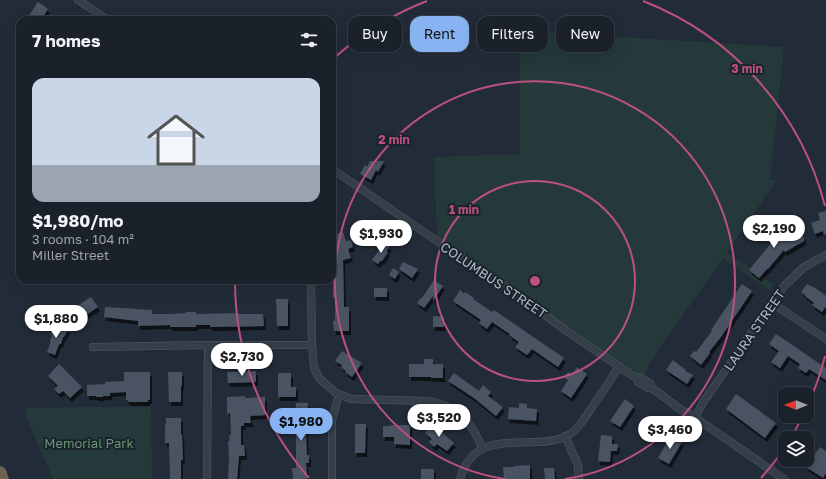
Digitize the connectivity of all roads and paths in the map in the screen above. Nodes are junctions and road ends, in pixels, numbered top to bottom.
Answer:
1 (78, 0) edge
2 (102, 16) edge
3 (336, 172) edge
4 (826, 255) edge
5 (311, 284) edge
6 (772, 303) junction
7 (826, 339) edge
8 (208, 345) junction
9 (312, 345) junction
10 (93, 347) dead end
11 (619, 366) junction
12 (340, 395) junction
13 (695, 418) junction
14 (566, 436) junction
15 (483, 449) junction
16 (0, 473) edge
17 (2, 479) edge
18 (207, 479) edge
19 (332, 479) edge
20 (460, 479) edge
21 (578, 479) edge
22 (784, 479) edge

1 - 2 street
3 - 11 street, COLUMBUS STREET
4 - 6 street, LAURA STREET
5 - 9 street
6 - 7 street
6 - 13 street, LAURA STREET
8 - 9 street
8 - 10 street
8 - 18 street
9 - 12 street
11 - 13 street, COLUMBUS STREET
11 - 14 street
12 - 15 street
12 - 19 street
13 - 22 street, COLUMBUS STREET
14 - 15 street
14 - 21 street
15 - 20 street
16 - 17 highway

